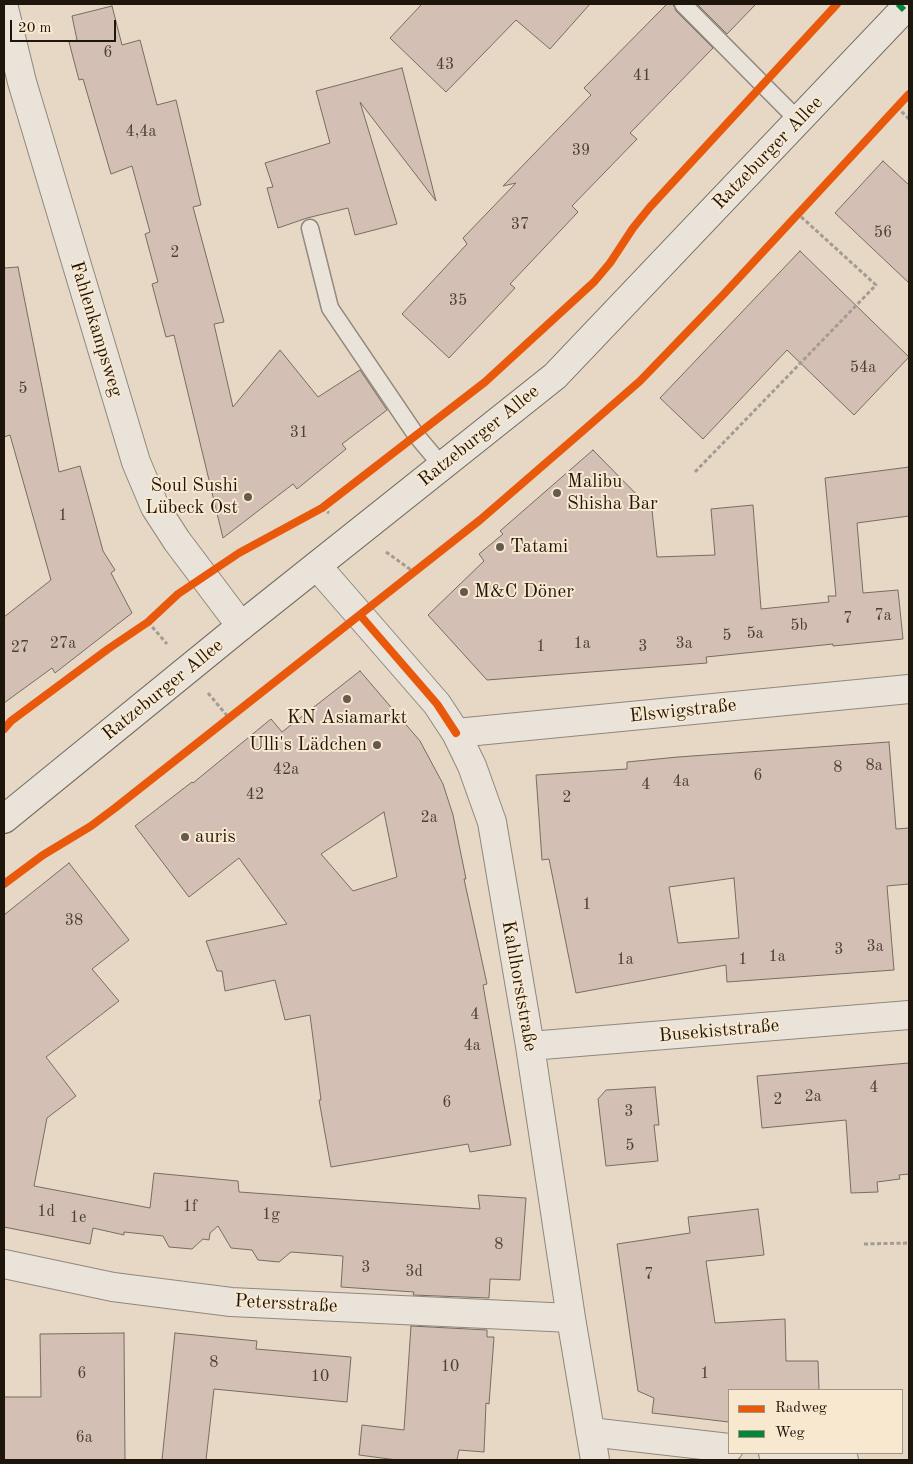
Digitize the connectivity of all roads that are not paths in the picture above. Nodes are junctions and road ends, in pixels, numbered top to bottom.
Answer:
1 (683, 4) edge
2 (904, 6) edge
3 (4, 8) edge
4 (13, 84) edge
5 (799, 121) junction
6 (310, 228) dead end
7 (442, 466) junction
8 (317, 566) junction
9 (241, 626) junction
10 (909, 689) edge
11 (456, 733) junction
12 (4, 819) edge
13 (909, 1015) edge
14 (530, 1046) junction
15 (4, 1264) edge
16 (571, 1318) junction
17 (590, 1432) junction
18 (728, 1448) edge
19 (783, 1454) edge
20 (595, 1460) edge
21 (844, 1460) edge

1 - 5 lane
2 - 5 street, Ratzeburger Allee
3 - 4 street, Fahlenkampsweg
4 - 9 street, Fahlenkampsweg
5 - 7 street, Ratzeburger Allee
6 - 7 lane
7 - 8 street, Ratzeburger Allee
8 - 9 street, Ratzeburger Allee
8 - 11 street, Kahlhorststraße
9 - 12 street, Ratzeburger Allee
10 - 11 street, Elswigstraße
11 - 14 street, Kahlhorststraße
13 - 14 street, Busekiststraße
14 - 16 street, Kahlhorststraße
15 - 16 street, Petersstraße
16 - 17 street, Kahlhorststraße
17 - 18 street
17 - 20 street, Kahlhorststraße
19 - 21 street

